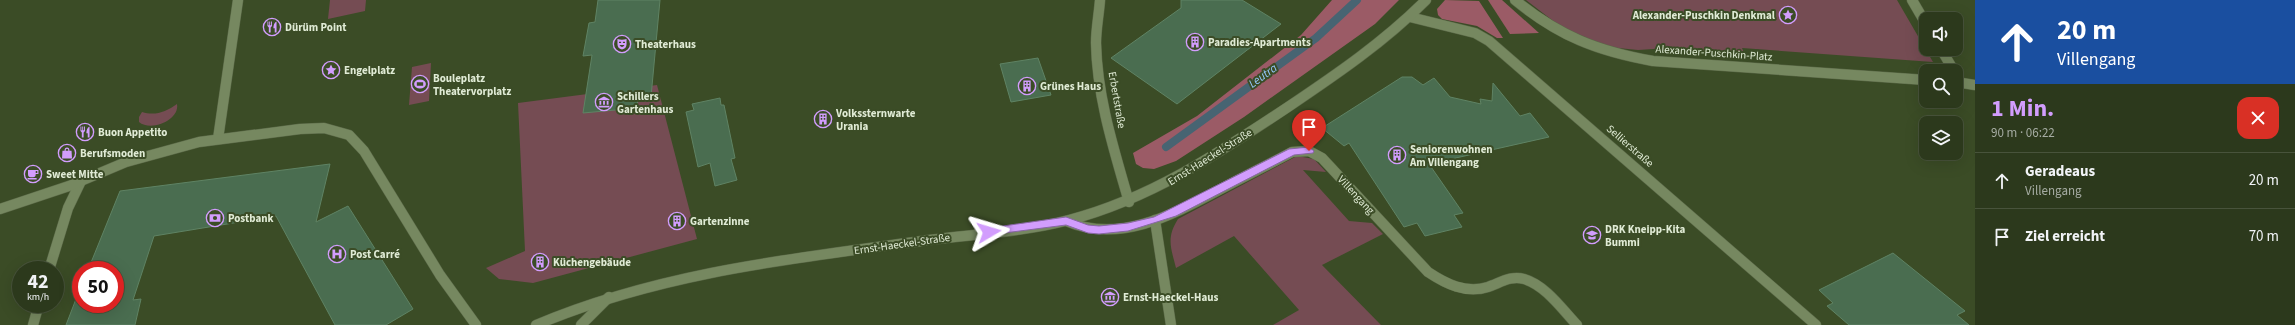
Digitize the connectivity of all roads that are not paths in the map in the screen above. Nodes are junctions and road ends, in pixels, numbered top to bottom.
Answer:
1 (238, 0) edge
2 (1100, 0) edge
3 (1426, 0) edge
4 (1516, 0) edge
5 (1912, 0) edge
6 (1919, 12) edge
7 (1410, 17) junction
8 (1919, 80) edge
9 (1963, 81) edge
10 (1975, 85) edge
11 (218, 140) junction
12 (81, 181) junction
13 (1129, 202) junction
14 (0, 209) edge
15 (1155, 220) junction
16 (1066, 221) junction
17 (52, 261) edge
18 (612, 294) junction
19 (36, 313) edge
20 (33, 325) edge
21 (476, 325) edge
22 (536, 325) edge
23 (581, 325) edge
24 (1171, 325) edge
25 (1577, 325) edge
26 (1816, 325) edge

1 - 11 street
2 - 13 street, Erbertstraße
3 - 7 street, Ernst-Haeckel-Straße
4 - 8 street, Alexander-Puschkin-Platz
5 - 6 street
7 - 13 street, Ernst-Haeckel-Straße
7 - 26 street, Sellierstraße
9 - 10 street
11 - 12 street
11 - 21 street
12 - 14 street
12 - 17 street
13 - 16 street, Ernst-Haeckel-Straße
15 - 16 street, Villengang
15 - 24 street
15 - 25 street, Villengang
16 - 18 street, Ernst-Haeckel-Straße
18 - 22 street, Ernst-Haeckel-Straße
18 - 23 street
19 - 20 street

